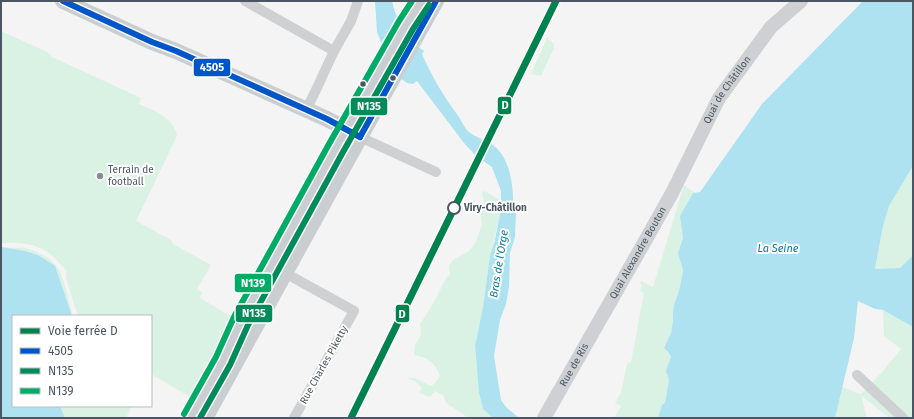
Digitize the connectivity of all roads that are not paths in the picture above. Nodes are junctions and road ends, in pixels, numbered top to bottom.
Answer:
1 (63, 1) edge
2 (244, 1) edge
3 (358, 1) edge
4 (422, 1) edge
5 (436, 1) edge
6 (801, 1) edge
7 (412, 30) junction
8 (334, 51) junction
9 (306, 110) junction
10 (354, 133) junction
11 (436, 172) dead end
12 (672, 193) joint
13 (285, 273) junction
14 (604, 312) joint
15 (857, 374) dead end
16 (191, 418) edge
17 (205, 418) edge
18 (294, 418) edge
19 (544, 418) edge
20 (903, 418) edge

1 - 9 main road
2 - 8 street
3 - 8 street
4 - 7 main road
5 - 7 main road
6 - 12 main road, Quai de Châtillon
7 - 10 main road
7 - 10 main road
8 - 9 street
9 - 10 main road
10 - 11 street
10 - 13 main road
10 - 16 main road
12 - 14 main road, Quai Alexandre Bouton
13 - 17 main road
13 - 18 street, Rue Charles Piketty
14 - 19 main road, Rue de Ris
15 - 20 street

